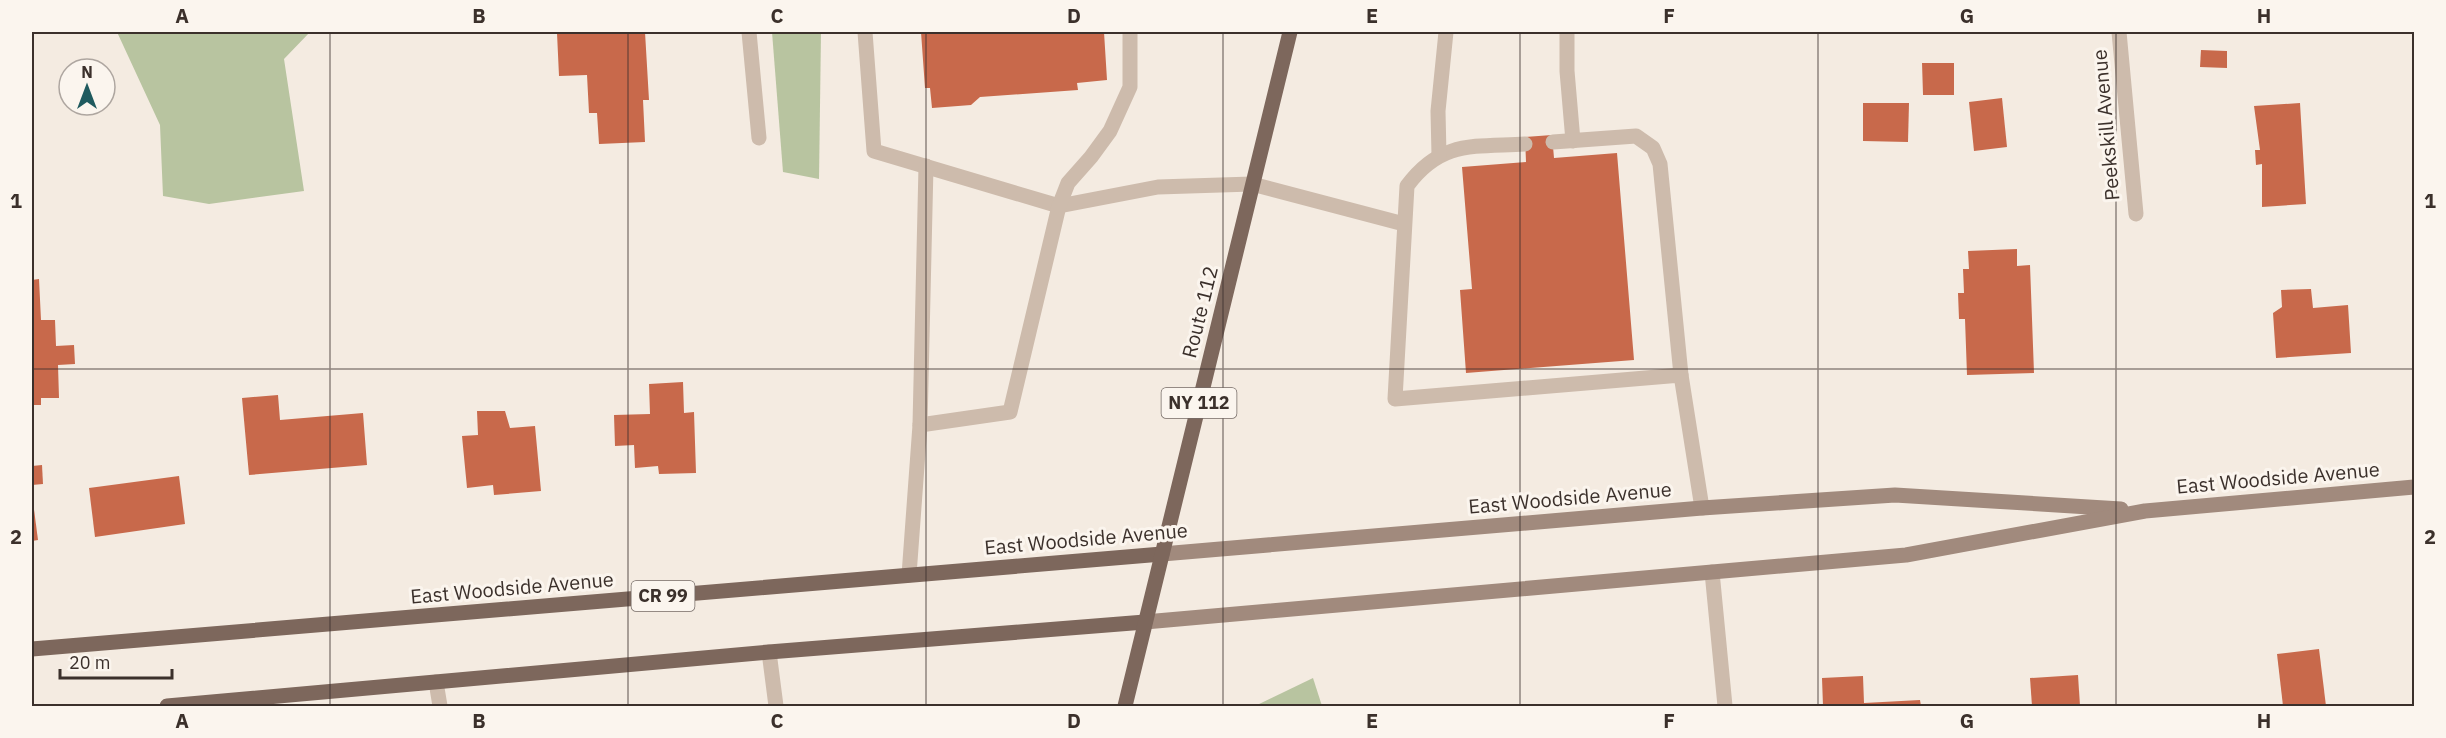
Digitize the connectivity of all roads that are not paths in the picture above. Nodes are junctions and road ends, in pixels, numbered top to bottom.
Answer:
1 (749, 32) edge
2 (865, 32) edge
3 (1130, 32) edge
4 (1290, 32) edge
5 (1446, 32) edge
6 (1567, 32) edge
7 (2119, 32) edge
8 (759, 138) dead end
9 (1573, 141) junction
10 (1552, 142) dead end
11 (1525, 144) dead end
12 (1439, 155) junction
13 (926, 166) junction
14 (1252, 184) junction
15 (1059, 206) junction
16 (2136, 214) dead end
17 (1404, 224) junction
18 (1681, 375) junction
19 (920, 425) junction
20 (2415, 487) edge
21 (1702, 508) junction
22 (2145, 511) junction
23 (1162, 554) junction
24 (1712, 572) junction
25 (909, 575) junction
26 (1145, 622) junction
27 (32, 649) edge
28 (770, 652) junction
29 (436, 682) junction
30 (255, 702) edge
31 (167, 706) edge
32 (440, 706) edge
33 (776, 706) edge
34 (1125, 706) edge
35 (1725, 706) edge

1 - 8 street
2 - 13 street
3 - 15 street
4 - 14 main road, Route 112 / NY 112
5 - 12 street
6 - 9 street
7 - 16 street, Peekskill Avenue
9 - 10 street
9 - 18 street
11 - 12 street
12 - 17 street
13 - 15 street
13 - 19 street
14 - 15 street
14 - 17 street
14 - 23 main road, Route 112 / NY 112
15 - 19 street
17 - 18 street
18 - 21 street
19 - 25 street
20 - 22 main road, East Woodside Avenue / CR 99
21 - 22 main road, East Woodside Avenue / CR 99
21 - 23 main road, East Woodside Avenue / CR 99
22 - 24 main road, East Woodside Avenue / CR 99
23 - 25 main road, East Woodside Avenue / CR 99
23 - 26 main road, Route 112 / NY 112
24 - 26 main road, East Woodside Avenue / CR 99
24 - 35 street
25 - 27 main road, East Woodside Avenue / CR 99
26 - 28 main road, East Woodside Avenue / CR 99
26 - 34 main road, Route 112 / NY 112
28 - 29 main road, East Woodside Avenue / CR 99
28 - 33 street
29 - 30 main road, East Woodside Avenue / CR 99
29 - 32 street
30 - 31 main road, East Woodside Avenue / CR 99

